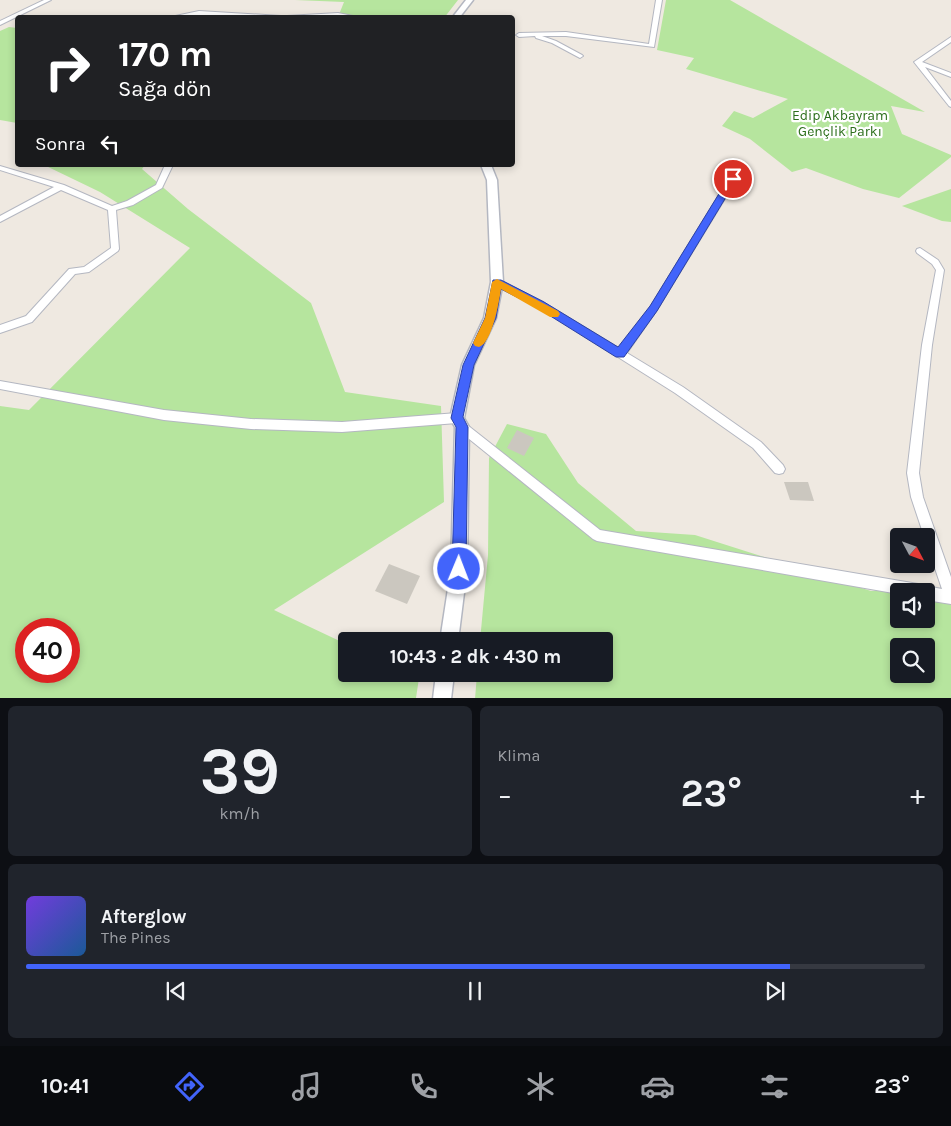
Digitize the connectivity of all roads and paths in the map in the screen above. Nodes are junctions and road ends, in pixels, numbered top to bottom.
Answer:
1 (48, 0) edge
2 (470, 0) edge
3 (659, 0) edge
4 (0, 15) edge
5 (17, 15) edge
6 (187, 15) edge
7 (232, 15) edge
8 (457, 15) edge
9 (15, 16) edge
10 (9, 19) junction
11 (15, 21) edge
12 (0, 24) edge
13 (516, 34) edge
14 (951, 39) edge
15 (580, 56) dead end
16 (917, 62) junction
17 (951, 74) edge
18 (951, 105) edge
19 (168, 167) edge
20 (487, 167) edge
21 (1, 169) edge
22 (733, 179) dead end
23 (61, 187) junction
24 (112, 209) junction
25 (0, 219) edge
26 (920, 251) dead end
27 (497, 282) junction
28 (0, 329) edge
29 (620, 354) junction
30 (0, 386) edge
31 (460, 422) junction
32 (779, 469) dead end
33 (890, 586) edge
34 (935, 594) edge
35 (951, 596) edge
36 (450, 632) edge
37 (444, 682) edge
38 (442, 698) edge

1 - 5 street
2 - 8 street
3 - 13 street
4 - 10 street
6 - 7 street
9 - 10 street
10 - 11 street
10 - 12 street
13 - 15 street
14 - 16 street
16 - 17 street
16 - 18 street
19 - 24 street
20 - 27 street
21 - 23 street
22 - 29 street
23 - 24 street
23 - 25 street
24 - 28 street
26 - 35 street
27 - 29 street
27 - 31 street
29 - 32 street
30 - 31 street
31 - 33 street
31 - 36 street
34 - 35 street
37 - 38 street

